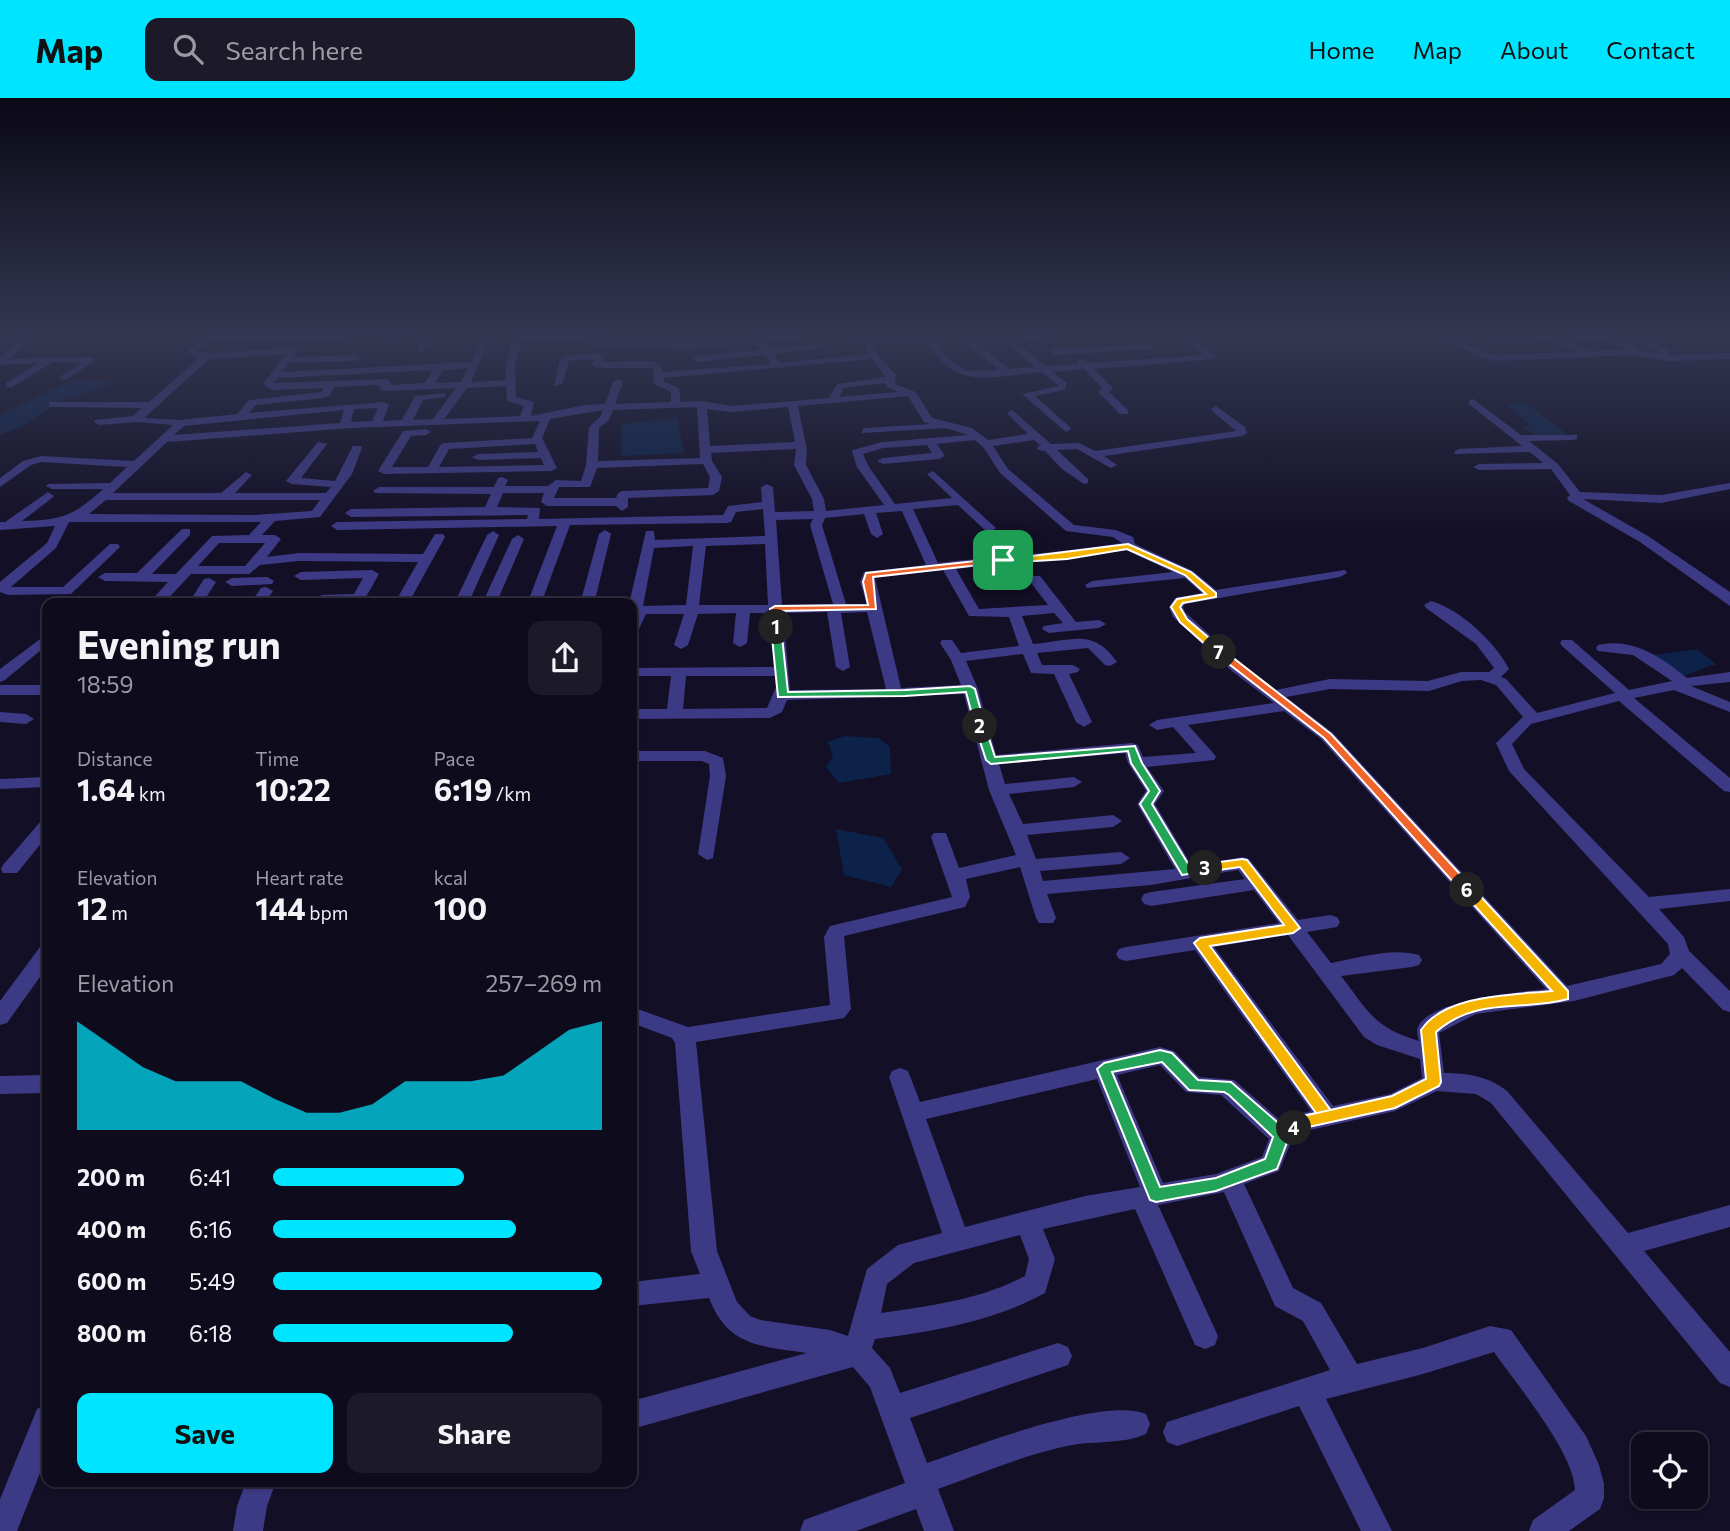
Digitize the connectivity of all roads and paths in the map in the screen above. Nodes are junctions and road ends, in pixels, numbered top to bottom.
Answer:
1 (141, 400) edge
2 (276, 400) edge
3 (378, 400) edge
4 (418, 400) edge
5 (452, 400) edge
6 (513, 400) edge
7 (611, 400) edge
8 (676, 400) edge
9 (826, 400) edge
10 (915, 400) edge
11 (1034, 400) edge
12 (1112, 400) edge
13 (155, 401) junction
14 (1473, 402) dead end
15 (53, 404) dead end
16 (376, 404) junction
17 (676, 404) junction
18 (702, 404) junction
19 (792, 404) junction
20 (350, 406) junction
21 (608, 407) junction
22 (1216, 409) dead end
23 (1124, 412) dead end
24 (266, 413) junction
25 (1012, 413) dead end
26 (242, 415) junction
27 (544, 417) junction
28 (138, 419) junction
29 (510, 420) junction
30 (524, 420) junction
31 (99, 422) dead end
32 (436, 422) junction
33 (179, 423) junction
34 (407, 423) junction
35 (376, 424) junction
36 (345, 425) junction
37 (949, 426) junction
38 (1066, 429) dead end
39 (866, 431) dead end
40 (258, 432) junction
41 (1037, 436) junction
42 (1573, 437) dead end
43 (1521, 438) junction
44 (165, 439) junction
45 (538, 441) junction
46 (930, 441) junction
47 (322, 444) dead end
48 (801, 445) junction
49 (986, 445) junction
50 (1048, 447) junction
51 (357, 448) dead end
52 (1535, 449) junction
53 (43, 450) dead end
54 (1459, 452) dead end
55 (1095, 454) junction
56 (545, 455) junction
57 (705, 455) junction
58 (477, 457) dead end
59 (34, 461) junction
60 (883, 461) dead end
61 (135, 464) junction
62 (592, 465) junction
63 (1111, 465) dead end
64 (1554, 466) junction
65 (1479, 467) dead end
66 (506, 469) junction
67 (431, 471) junction
68 (933, 474) dead end
69 (246, 475) dead end
70 (278, 481) dead end
71 (292, 481) junction
72 (1084, 481) dead end
73 (0, 484) edge
74 (338, 485) junction
75 (1730, 485) edge
76 (112, 486) junction
77 (767, 487) dead end
78 (498, 489) junction
79 (551, 489) junction
80 (379, 491) dead end
81 (1576, 495) junction
82 (103, 496) junction
83 (224, 497) junction
84 (328, 498) junction
85 (961, 501) junction
86 (622, 502) junction
87 (906, 507) junction
88 (891, 508) junction
89 (490, 511) junction
90 (769, 511) junction
91 (869, 511) junction
92 (351, 513) dead end
93 (821, 515) junction
94 (271, 518) junction
95 (69, 520) junction
96 (565, 522) junction
97 (623, 522) junction
98 (653, 522) junction
99 (531, 523) junction
100 (4, 526) edge
101 (337, 526) dead end
102 (990, 528) dead end
103 (186, 532) dead end
104 (605, 534) dead end
105 (877, 534) dead end
106 (493, 535) dead end
107 (439, 537) dead end
108 (252, 539) junction
109 (517, 540) dead end
110 (772, 540) junction
111 (700, 542) junction
112 (649, 544) junction
113 (1128, 546) junction
114 (114, 547) dead end
115 (427, 558) junction
116 (156, 562) junction
117 (252, 566) junction
118 (941, 568) junction
119 (184, 573) junction
120 (1340, 573) dead end
121 (1188, 574) junction
122 (301, 576) dead end
123 (105, 577) dead end
124 (140, 578) junction
125 (1035, 579) dead end
126 (269, 580) junction
127 (209, 582) junction
128 (1092, 585) dead end
129 (0, 587) edge
130 (1213, 595) junction
131 (161, 598) edge
132 (199, 598) edge
133 (260, 598) edge
134 (358, 598) edge
135 (404, 598) edge
136 (464, 598) edge
137 (492, 598) edge
138 (536, 598) edge
139 (589, 598) edge
140 (1728, 598) edge
141 (637, 605) edge
142 (1431, 605) dead end
143 (873, 607) junction
144 (1058, 608) junction
145 (692, 609) junction
146 (743, 609) junction
147 (775, 609) junction
148 (837, 609) junction
149 (637, 610) edge
150 (1014, 613) junction
151 (1099, 624) dead end
152 (1073, 626) junction
153 (1049, 629) dead end
154 (42, 642) edge
155 (947, 642) dead end
156 (740, 643) dead end
157 (1567, 643) dead end
158 (681, 645) dead end
159 (1602, 648) dead end
160 (1028, 649) junction
161 (958, 660) junction
162 (1110, 662) dead end
163 (843, 667) dead end
164 (782, 671) junction
165 (637, 672) edge
166 (679, 672) junction
167 (0, 677) edge
168 (1492, 677) junction
169 (1730, 677) edge
170 (1680, 684) junction
171 (970, 689) junction
172 (0, 690) edge
173 (42, 690) edge
174 (895, 693) junction
175 (782, 695) junction
176 (1275, 695) junction
177 (1623, 697) junction
178 (1289, 706) junction
179 (1730, 707) edge
180 (637, 714) edge
181 (674, 715) junction
182 (0, 717) edge
183 (1534, 718) junction
184 (26, 719) dead end
185 (1084, 722) dead end
186 (1177, 722) junction
187 (1157, 725) dead end
188 (637, 756) edge
189 (991, 760) junction
190 (1136, 763) junction
191 (42, 782) edge
192 (1074, 782) dead end
193 (6, 784) edge
194 (1730, 787) edge
195 (998, 790) junction
196 (0, 798) edge
197 (1113, 821) dead end
198 (1017, 830) junction
199 (42, 831) edge
200 (940, 837) dead end
201 (707, 854) dead end
202 (1121, 858) dead end
203 (1028, 863) junction
204 (10, 869) dead end
205 (1186, 872) junction
206 (957, 876) junction
207 (1259, 883) junction
208 (1037, 888) junction
209 (1730, 895) edge
210 (1151, 899) dead end
211 (1644, 904) junction
212 (1046, 918) dead end
213 (1330, 922) dead end
214 (1293, 928) junction
215 (1200, 943) junction
216 (1126, 954) dead end
217 (1680, 954) junction
218 (42, 959) edge
219 (1412, 960) dead end
220 (1324, 971) junction
221 (1720, 982) edge
222 (1563, 995) junction
223 (1730, 1004) edge
224 (0, 1017) edge
225 (637, 1017) edge
226 (682, 1036) junction
227 (1431, 1054) junction
228 (1104, 1069) junction
229 (900, 1077) dead end
230 (1434, 1082) junction
231 (42, 1084) edge
232 (0, 1085) edge
233 (912, 1113) junction
234 (1328, 1116) junction
235 (1282, 1136) junction
236 (1230, 1179) junction
237 (1149, 1196) junction
238 (1730, 1216) edge
239 (1028, 1223) junction
240 (956, 1238) junction
241 (1622, 1245) junction
242 (715, 1285) junction
243 (637, 1293) edge
244 (1205, 1336) dead end
245 (861, 1340) junction
246 (1058, 1356) dead end
247 (1730, 1373) edge
248 (1350, 1379) junction
249 (1306, 1390) junction
250 (892, 1410) junction
251 (637, 1413) edge
252 (1136, 1424) dead end
253 (42, 1431) edge
254 (1177, 1432) dead end
255 (921, 1486) junction
256 (259, 1487) edge
257 (2, 1531) edge
258 (248, 1531) edge
259 (815, 1531) edge
260 (939, 1531) edge
261 (1377, 1531) edge
262 (1544, 1531) edge

1 - 13 street
2 - 26 street
3 - 16 street
4 - 34 street
5 - 32 street
6 - 30 street
7 - 21 street
8 - 17 street
9 - 19 street
10 - 37 street
11 - 38 street
12 - 23 street
13 - 15 street
13 - 28 street
14 - 43 street
16 - 20 street
16 - 35 street
17 - 18 street
17 - 21 street
18 - 19 street
18 - 57 street
19 - 48 street
20 - 24 street
20 - 36 street
21 - 27 street
21 - 62 street
22 - 55 street
24 - 26 street
24 - 40 street
25 - 41 street
26 - 33 street
27 - 30 street
27 - 45 street
28 - 31 street
28 - 33 street
29 - 30 street
29 - 32 street
29 - 67 street
32 - 34 street
33 - 44 street
34 - 35 street
35 - 36 street
36 - 40 street
37 - 39 street
37 - 49 street
40 - 44 street
41 - 49 street
41 - 50 street
42 - 43 street
43 - 52 street
44 - 61 street
45 - 56 street
45 - 67 street
46 - 49 street
46 - 60 street
46 - 88 street
47 - 71 street
48 - 57 street
48 - 93 street
49 - 50 street
49 - 113 street
50 - 55 street
50 - 72 street
51 - 74 street
52 - 54 street
52 - 64 street
53 - 59 street
55 - 63 street
56 - 58 street
56 - 66 street
57 - 62 street
57 - 86 street
59 - 61 street
59 - 73 street
61 - 76 street
62 - 79 street
64 - 65 street
64 - 81 street
66 - 67 street
66 - 78 street
68 - 85 street
69 - 83 street
70 - 71 street
71 - 74 street
74 - 84 street
75 - 81 street
76 - 82 street
76 - 100 street
77 - 90 street
78 - 79 street
78 - 80 street
78 - 89 street
79 - 86 street
81 - 140 street
82 - 83 street
82 - 95 street
83 - 84 street
84 - 94 street
85 - 87 street
85 - 102 street
86 - 97 street
87 - 88 street
87 - 118 street
88 - 91 street
89 - 92 street
89 - 99 street
90 - 93 street
90 - 98 street
90 - 110 street
91 - 93 street
91 - 105 street
93 - 148 street
94 - 95 street
94 - 108 street
95 - 100 street
95 - 129 street
96 - 97 street
96 - 99 street
96 - 138 street
97 - 98 street
98 - 112 street
99 - 101 street
103 - 116 street
104 - 139 street
106 - 136 street
107 - 115 street
108 - 117 street
108 - 119 street
109 - 137 street
110 - 111 street
110 - 147 street
111 - 112 street
111 - 145 street
112 - 141 street
113 - 118 street
113 - 121 street
114 - 129 street
115 - 117 street
115 - 135 street
116 - 119 street
116 - 124 street
117 - 119 street
117 - 126 street
118 - 143 street
118 - 150 street
119 - 124 street
119 - 127 street
119 - 131 street
120 - 130 street
121 - 128 street
121 - 130 street
122 - 134 street
123 - 124 street
125 - 144 street
126 - 127 street
126 - 133 street
127 - 132 street
130 - 176 street
142 - 168 street
143 - 148 street
143 - 174 street
144 - 150 street
144 - 152 street
145 - 146 street
145 - 149 street
145 - 158 street
146 - 147 street
146 - 156 street
147 - 148 street
147 - 164 street
148 - 163 street
150 - 160 street
151 - 152 street
152 - 153 street
154 - 167 street
155 - 161 street
157 - 177 street
159 - 170 street
160 - 161 street
160 - 162 street
160 - 185 street
161 - 171 street
164 - 166 street
164 - 175 street
165 - 166 street
166 - 181 street
168 - 176 street
168 - 183 street
169 - 170 street
170 - 177 street
170 - 179 street
171 - 174 street
171 - 189 street
172 - 173 street
174 - 175 street
175 - 181 street
176 - 178 street
177 - 183 street
177 - 194 street
178 - 186 street
178 - 222 street
180 - 181 street
182 - 184 street
183 - 211 street
186 - 187 street
186 - 190 street
188 - 201 street
189 - 190 street
189 - 195 street
190 - 205 street
191 - 193 street
192 - 195 street
193 - 196 street
195 - 198 street
197 - 198 street
198 - 203 street
199 - 204 street
200 - 206 street
202 - 203 street
203 - 206 street
203 - 208 street
205 - 207 street
205 - 208 street
206 - 226 street
207 - 210 street
207 - 214 street
208 - 212 street
209 - 211 street
211 - 217 street
213 - 214 street
214 - 215 street
214 - 220 street
215 - 216 street
215 - 234 street
217 - 221 street
217 - 222 street
218 - 224 street
219 - 220 street
220 - 227 street
221 - 223 street
222 - 227 street
225 - 226 street
226 - 242 street
227 - 230 street
228 - 233 street
228 - 235 street
228 - 237 street
229 - 233 street
230 - 234 street
230 - 241 street
231 - 232 street
233 - 240 street
234 - 235 street
235 - 236 street
236 - 237 street
236 - 248 street
237 - 239 street
237 - 244 street
238 - 241 street
239 - 240 street
239 - 245 street
240 - 245 street
241 - 247 street
242 - 243 street
242 - 245 street
245 - 250 street
245 - 251 street
246 - 250 street
248 - 249 street
248 - 262 street
249 - 254 street
249 - 261 street
250 - 255 street
252 - 255 street
253 - 257 street
255 - 259 street
255 - 260 street
256 - 258 street

